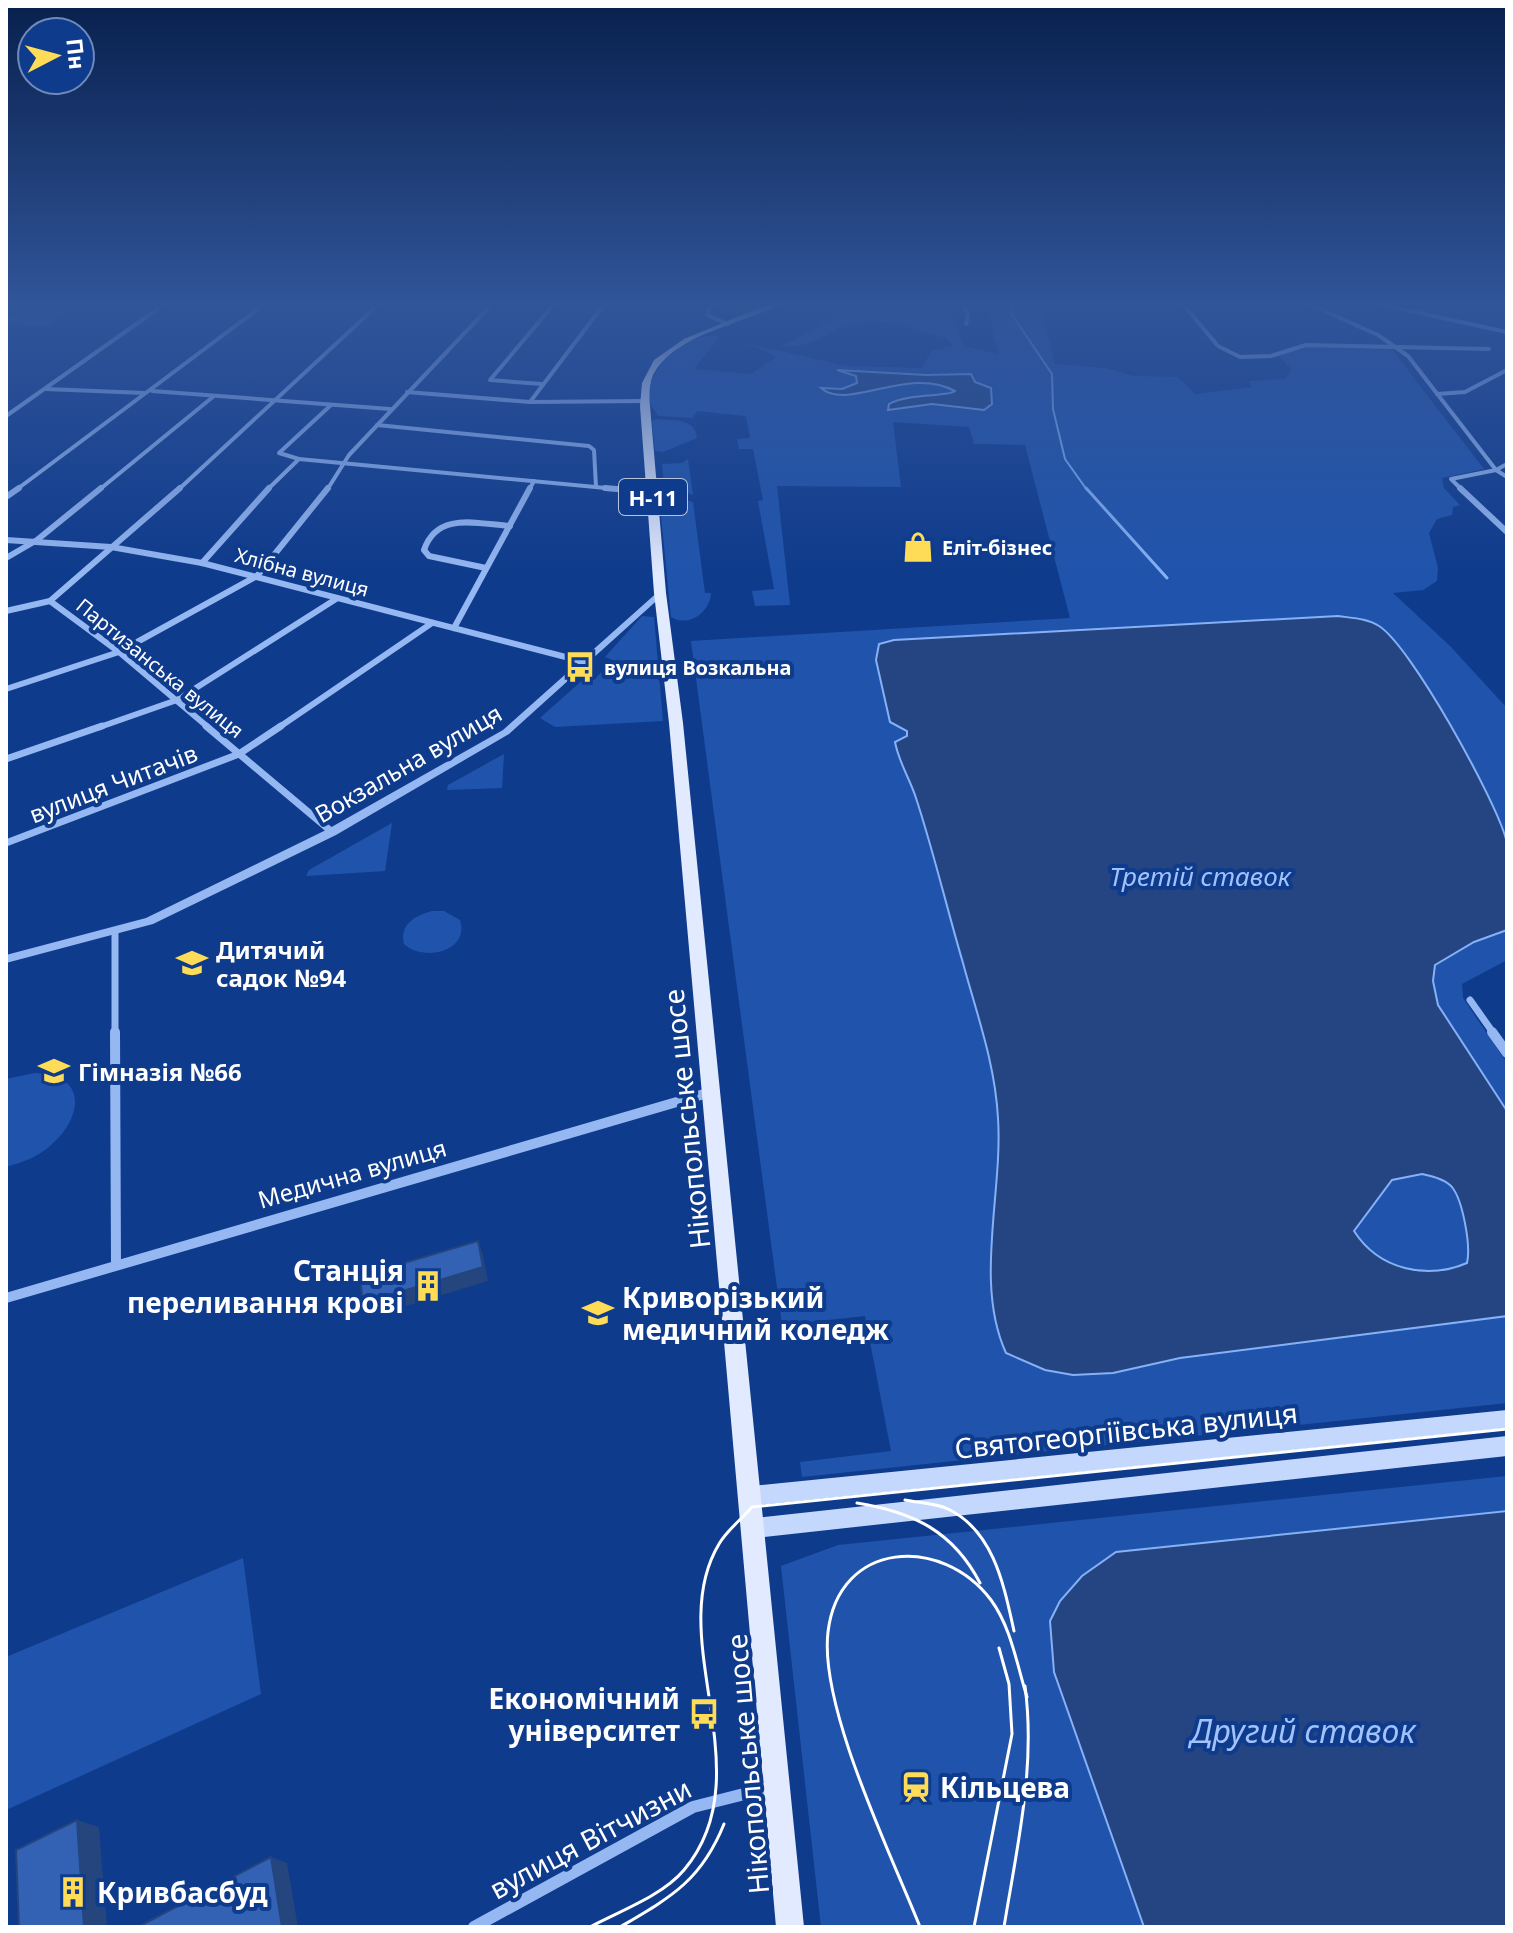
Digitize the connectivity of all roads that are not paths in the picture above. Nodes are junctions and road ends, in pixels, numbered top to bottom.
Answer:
1 (40, 393) edge
2 (146, 393) edge
3 (168, 393) edge
4 (280, 393) edge
5 (406, 393) edge
6 (422, 393) edge
7 (536, 393) edge
8 (646, 393) edge
9 (1448, 393) edge
10 (1437, 394) joint
11 (214, 396) junction
12 (271, 401) junction
13 (645, 401) junction
14 (530, 402) junction
15 (331, 405) junction
16 (390, 409) junction
17 (6, 416) edge
18 (377, 425) junction
19 (299, 459) junction
20 (345, 464) junction
21 (1507, 464) edge
22 (1496, 470) junction
23 (1507, 477) edge
24 (534, 481) junction
25 (596, 487) junction
26 (652, 492) junction
27 (6, 497) edge
28 (510, 526) junction
29 (1507, 532) edge
30 (6, 540) edge
31 (37, 540) junction
32 (111, 547) junction
33 (6, 558) edge
34 (202, 563) junction
35 (486, 568) junction
36 (257, 576) junction
37 (660, 593) junction
38 (336, 599) junction
39 (50, 601) junction
40 (6, 611) edge
41 (432, 623) junction
42 (454, 628) junction
43 (119, 652) junction
44 (585, 662) junction
45 (6, 689) edge
46 (177, 700) junction
47 (239, 754) junction
48 (6, 759) edge
49 (332, 832) junction
50 (6, 843) edge
51 (115, 932) junction
52 (6, 959) edge
53 (1470, 1000) dead end
54 (1507, 1053) edge
55 (712, 1092) junction
56 (116, 1265) junction
57 (6, 1298) edge
58 (1507, 1419) edge
59 (1507, 1446) edge
60 (751, 1496) junction
61 (754, 1528) junction
62 (777, 1786) junction
63 (474, 1927) edge
64 (790, 1927) edge

1 - 17 street
2 - 27 street
3 - 11 street
4 - 12 street, Партизанська вулиця
5 - 16 street
6 - 14 street
7 - 14 street
8 - 13 main road, Н-11
9 - 10 street
10 - 22 street
11 - 12 street
11 - 31 street
12 - 15 street
12 - 32 street, Партизанська вулиця
13 - 14 street
13 - 26 main road, Н-11
15 - 16 street
15 - 19 street
16 - 18 street
18 - 20 street
18 - 25 street
19 - 20 street
19 - 34 street
20 - 24 street
20 - 36 street
21 - 22 street
22 - 23 street
22 - 29 street
24 - 25 street
24 - 28 street
25 - 26 street
26 - 37 main road, Н-11
28 - 35 street
28 - 35 street
30 - 31 street, Хлібна вулиця
31 - 32 street, Хлібна вулиця
31 - 33 street
32 - 34 street, Хлібна вулиця
32 - 39 street, Партизанська вулиця
34 - 36 street, Хлібна вулиця
35 - 42 street
36 - 38 street, Хлібна вулиця
36 - 43 street
37 - 44 street, Вокзальна вулиця
37 - 55 main road, Нікопольське шосе / Н-11
38 - 41 street, Хлібна вулиця
38 - 46 street
39 - 40 street
39 - 43 street, Партизанська вулиця
41 - 42 street, Хлібна вулиця
41 - 47 street, вулиця Читачів
42 - 44 street, Хлібна вулиця
43 - 45 street
43 - 46 street, Партизанська вулиця
44 - 49 street, Вокзальна вулиця
46 - 47 street, Партизанська вулиця
46 - 48 street
47 - 49 street, Партизанська вулиця
47 - 50 street, вулиця Читачів
49 - 51 street, Вокзальна вулиця
51 - 52 street, Вокзальна вулиця
51 - 56 street
53 - 54 street
55 - 56 street, Медична вулиця
55 - 60 main road, Нікопольське шосе / Н-11
56 - 57 street, Медична вулиця
58 - 60 main road, Святогеоргіївська вулиця
59 - 61 main road
60 - 61 main road, Нікопольське шосе / Н-11
61 - 62 main road, Нікопольське шосе / Н-11
62 - 63 street, вулиця Вітчизни
62 - 64 main road, Нікопольське шосе / Н-11

